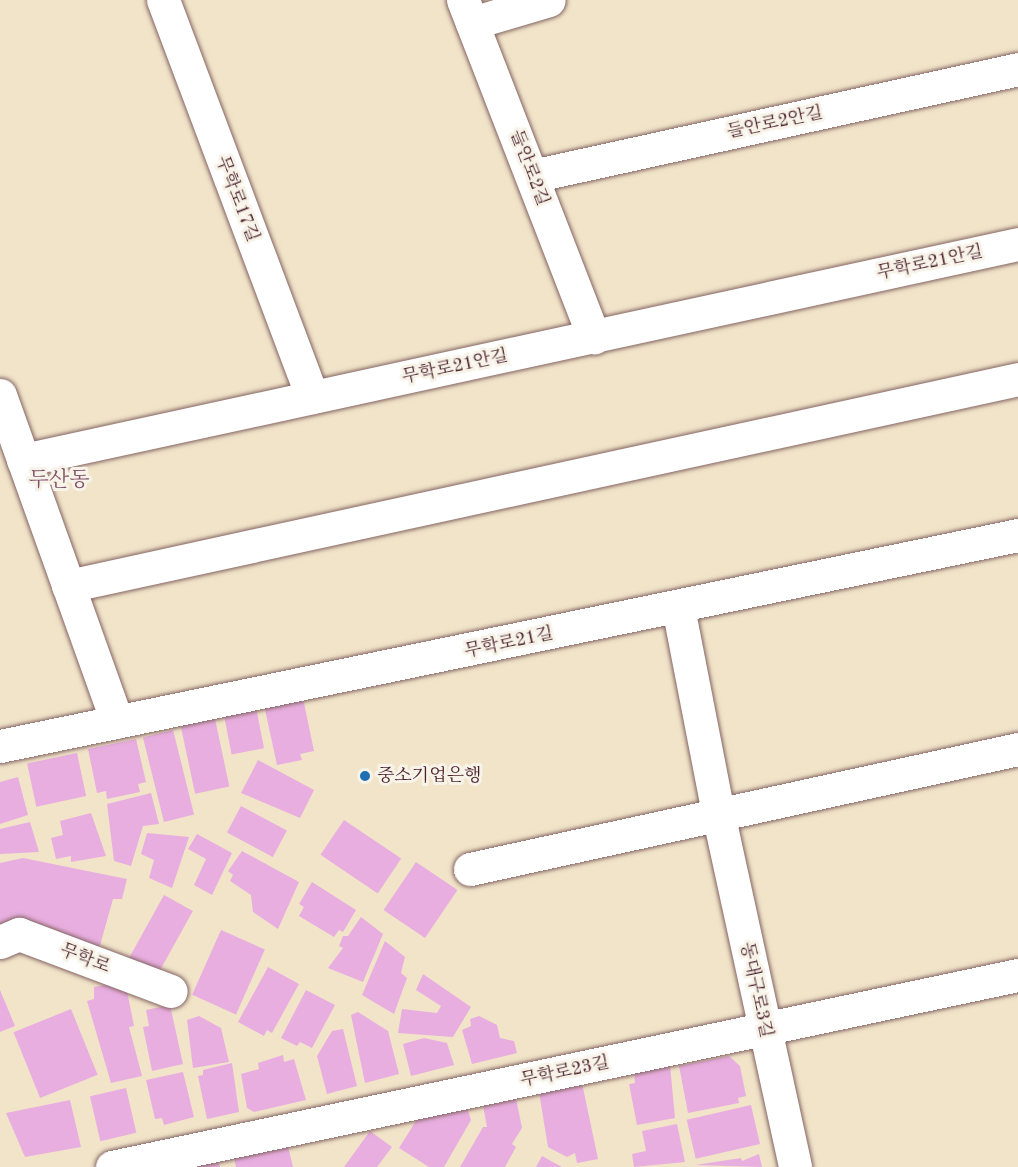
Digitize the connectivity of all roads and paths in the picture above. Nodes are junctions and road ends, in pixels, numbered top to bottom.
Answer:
1 (163, 0) edge
2 (549, 0) edge
3 (468, 12) edge
4 (1018, 69) edge
5 (532, 176) junction
6 (1018, 244) edge
7 (594, 337) junction
8 (1018, 379) edge
9 (0, 395) edge
10 (312, 397) junction
11 (23, 460) junction
12 (1018, 535) edge
13 (68, 586) junction
14 (678, 607) junction
15 (117, 722) junction
16 (0, 746) edge
17 (1018, 749) edge
18 (718, 813) junction
19 (470, 869) dead end
20 (0, 942) edge
21 (1018, 975) edge
22 (171, 992) dead end
23 (764, 1029) junction
24 (112, 1167) edge
25 (795, 1167) edge

1 - 10 street, 무학로17길
2 - 3 street
3 - 5 street, 들안로2길
4 - 5 street, 들안로2안길
5 - 7 street, 들안로2길
6 - 7 street, 무학로21안길
7 - 10 street, 무학로21안길
8 - 13 street
9 - 11 street
10 - 11 street, 무학로21안길
11 - 13 street
12 - 14 street, 무학로21길
13 - 15 street
14 - 15 street, 무학로21길
14 - 18 street, 동대구로3길
15 - 16 street, 무학로21길
17 - 18 street
18 - 19 street
18 - 23 street, 동대구로3길
20 - 22 street, 무학로
21 - 23 street, 무학로23길
23 - 24 street, 무학로23길
23 - 25 street, 동대구로3길

